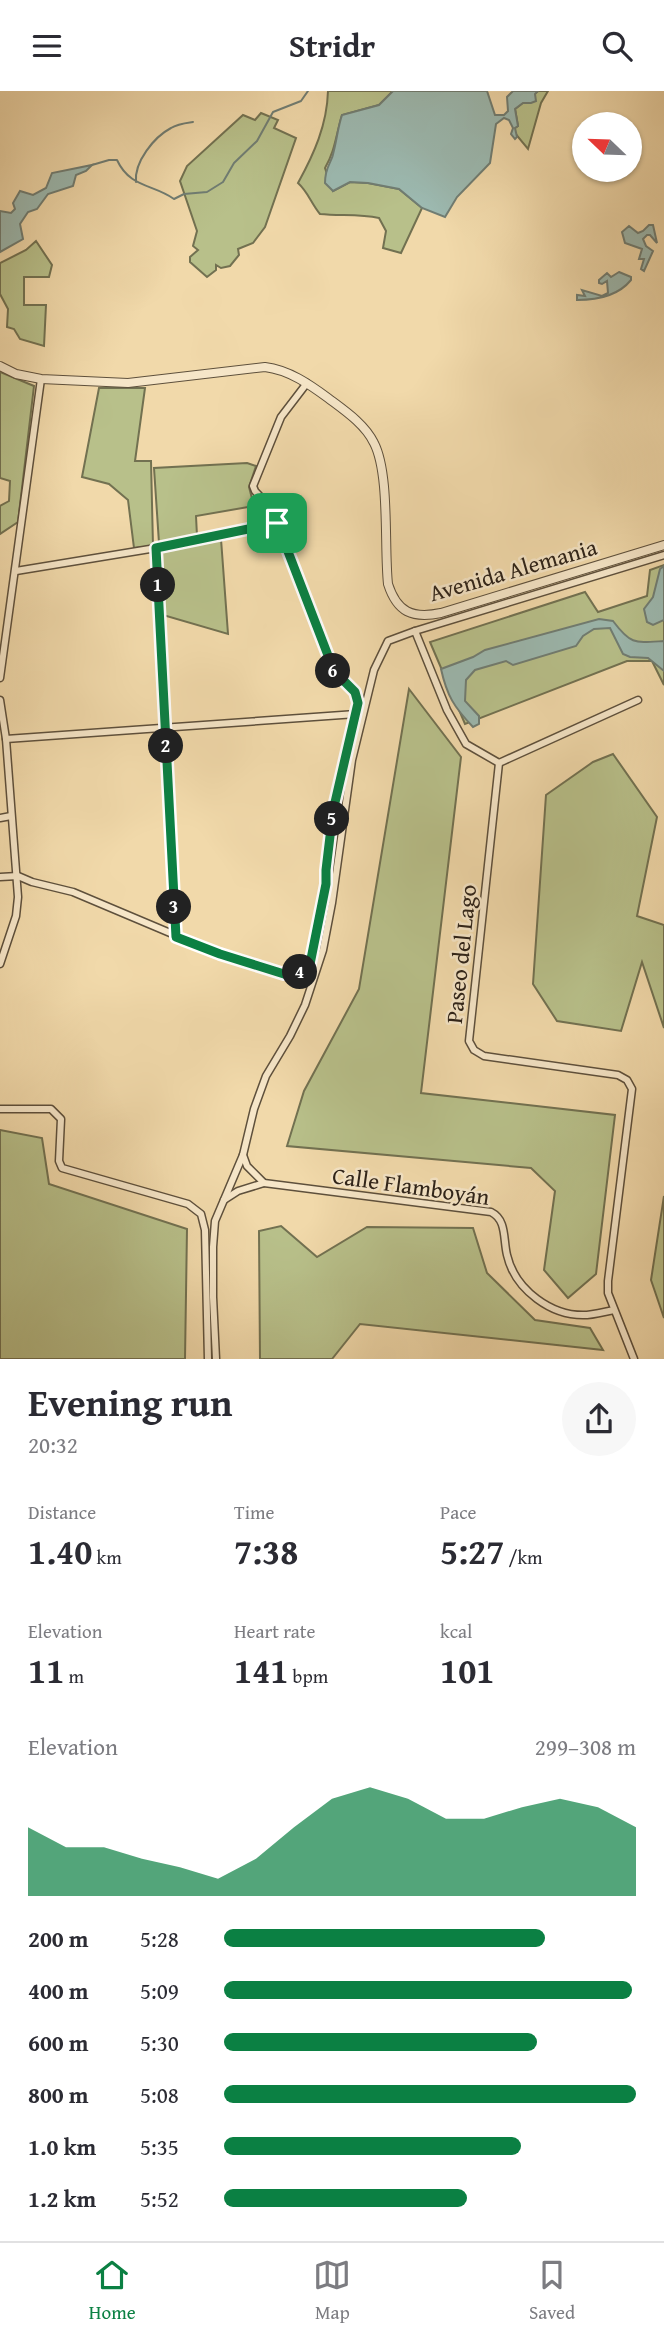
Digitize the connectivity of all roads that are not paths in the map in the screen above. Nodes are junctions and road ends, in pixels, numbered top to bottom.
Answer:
1 (0, 366) edge
2 (41, 379) junction
3 (307, 383) junction
4 (277, 523) junction
5 (664, 545) edge
6 (156, 548) junction
7 (664, 555) edge
8 (16, 571) junction
9 (415, 631) junction
10 (0, 678) edge
11 (0, 699) edge
12 (638, 700) dead end
13 (356, 714) junction
14 (166, 728) junction
15 (6, 739) junction
16 (499, 763) junction
17 (11, 816) junction
18 (0, 818) edge
19 (18, 876) junction
20 (0, 877) edge
21 (176, 937) junction
22 (0, 964) edge
23 (0, 1108) edge
24 (243, 1154) junction
25 (264, 1183) junction
26 (222, 1202) junction
27 (614, 1310) junction
28 (208, 1359) edge
29 (216, 1359) edge
30 (634, 1359) edge

1 - 2 street, Avenida Alemania
2 - 3 street, Avenida Alemania
2 - 8 street
3 - 4 street
3 - 5 street, Avenida Alemania
4 - 6 street
4 - 13 street
6 - 8 street
6 - 14 street
7 - 9 street
8 - 10 street
9 - 16 street
9 - 24 street
11 - 15 street
12 - 16 street
13 - 14 street
13 - 21 street
14 - 15 street
14 - 21 street
15 - 17 street
16 - 27 street, Paseo del Lago
17 - 18 street
17 - 19 street
19 - 20 street
19 - 21 street
19 - 22 street
23 - 28 street
24 - 25 street
24 - 26 street
25 - 26 street
25 - 27 street, Calle Flamboyán
26 - 29 street
27 - 30 street

